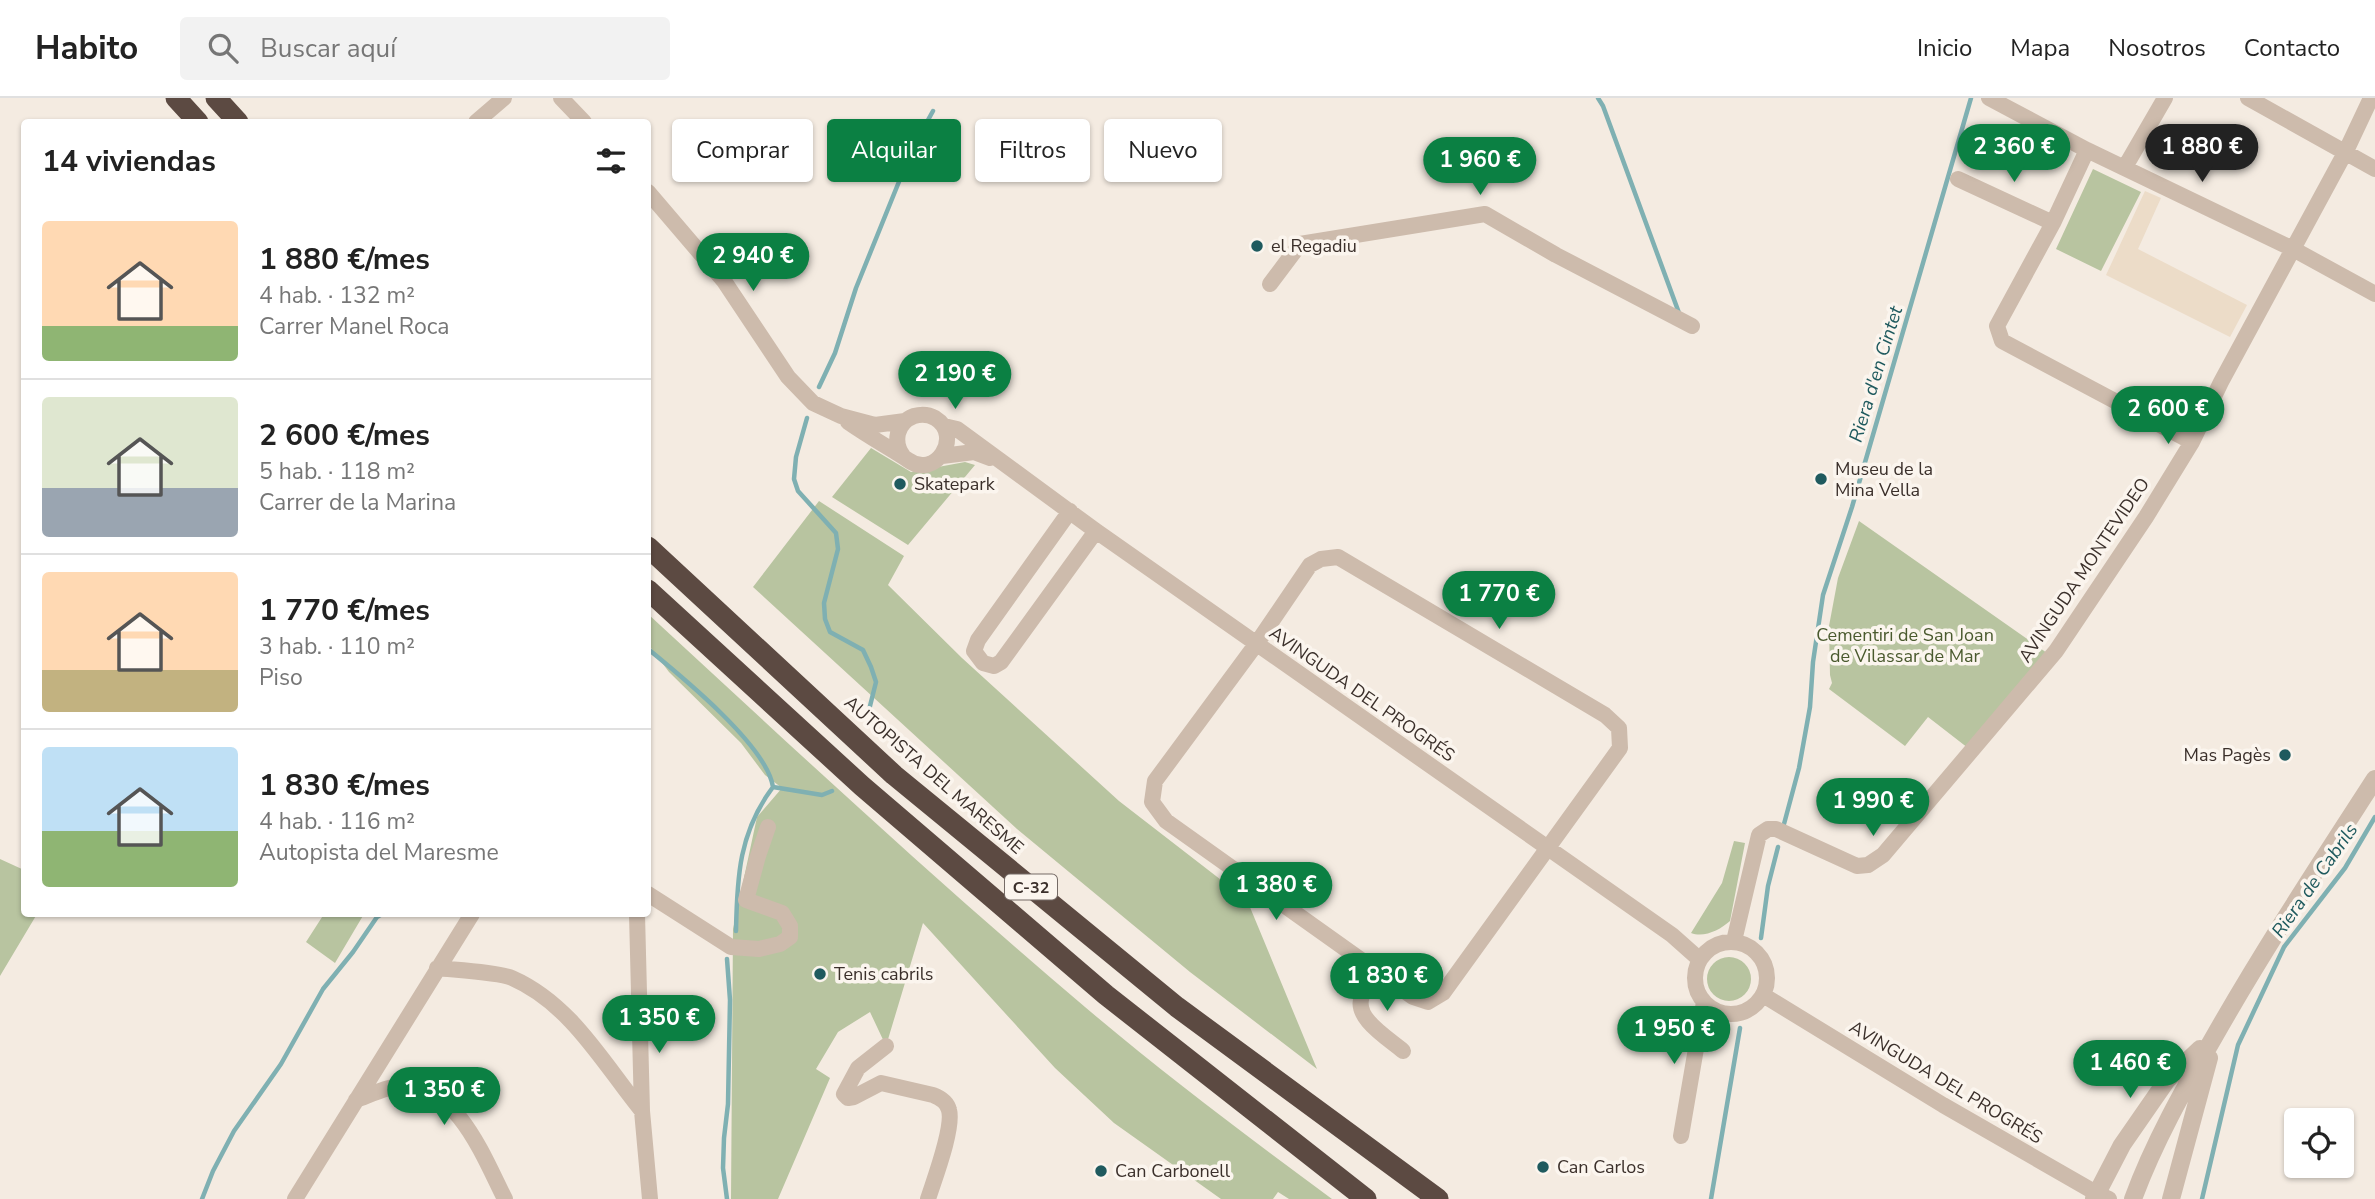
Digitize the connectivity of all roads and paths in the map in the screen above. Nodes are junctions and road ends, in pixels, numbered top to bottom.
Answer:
1 (176, 98) edge
2 (216, 98) edge
3 (504, 98) edge
4 (561, 98) edge
5 (2165, 98) edge
6 (2248, 98) edge
7 (2371, 98) edge
8 (1989, 99) edge
9 (195, 119) edge
10 (235, 119) edge
11 (480, 119) edge
12 (581, 119) edge
13 (2087, 150) junction
14 (2346, 151) junction
15 (2125, 167) junction
16 (2375, 169) edge
17 (1958, 178) dead end
18 (651, 196) edge
19 (2053, 223) junction
20 (2293, 249) junction
21 (1270, 284) dead end
22 (2375, 294) edge
23 (1692, 326) dead end
24 (841, 416) junction
25 (905, 421) junction
26 (943, 426) junction
27 (2192, 442) junction
28 (903, 456) junction
29 (942, 456) junction
30 (1002, 462) junction
31 (1070, 511) junction
32 (1096, 531) junction
33 (651, 550) edge
34 (651, 593) edge
35 (1256, 643) junction
36 (2375, 779) edge
37 (768, 827) dead end
38 (1546, 848) junction
39 (651, 896) edge
40 (463, 917) edge
41 (637, 917) edge
42 (1734, 941) junction
43 (1699, 959) junction
44 (437, 968) junction
45 (1378, 972) junction
46 (1763, 995) junction
47 (1704, 1002) junction
48 (2215, 1035) junction
49 (886, 1046) dead end
50 (1403, 1051) dead end
51 (356, 1100) junction
52 (642, 1111) junction
53 (1681, 1136) dead end
54 (2100, 1197) edge
55 (295, 1199) edge
56 (505, 1199) edge
57 (650, 1199) edge
58 (928, 1199) edge
59 (1366, 1199) edge
60 (1438, 1199) edge
61 (2133, 1199) edge
62 (2171, 1199) edge

1 - 9 highway
2 - 10 highway
3 - 11 street
4 - 12 street
5 - 15 street
6 - 14 street
7 - 14 street, AVINGUDA MONTEVIDEO
8 - 13 street
13 - 15 street
13 - 19 street
14 - 16 street
14 - 20 street, AVINGUDA MONTEVIDEO
15 - 20 street
17 - 19 street
18 - 24 street
19 - 27 street
20 - 22 street
20 - 27 street, AVINGUDA MONTEVIDEO
21 - 23 street
24 - 25 street
24 - 28 street
25 - 26 street
25 - 28 street
26 - 29 street
26 - 30 street, AVINGUDA DEL PROGRÉS
27 - 42 street, AVINGUDA MONTEVIDEO
28 - 29 street
29 - 30 street
30 - 31 street, AVINGUDA DEL PROGRÉS
31 - 32 street, AVINGUDA DEL PROGRÉS
31 - 32 street
32 - 35 street, AVINGUDA DEL PROGRÉS
33 - 60 highway, AUTOPISTA DEL MARESME / C-32
34 - 59 highway, C-32
35 - 38 street, AVINGUDA DEL PROGRÉS
35 - 38 street
35 - 45 street
36 - 48 street
37 - 39 street
38 - 43 street, AVINGUDA DEL PROGRÉS
38 - 45 street
40 - 44 street
41 - 52 street
42 - 43 street
42 - 46 street
43 - 47 street
44 - 51 street
44 - 52 street
45 - 50 street
46 - 47 street
46 - 54 street, AVINGUDA DEL PROGRÉS
47 - 53 street
48 - 54 street
48 - 61 street
48 - 62 street
49 - 58 street
51 - 55 street
51 - 56 street
52 - 57 street

